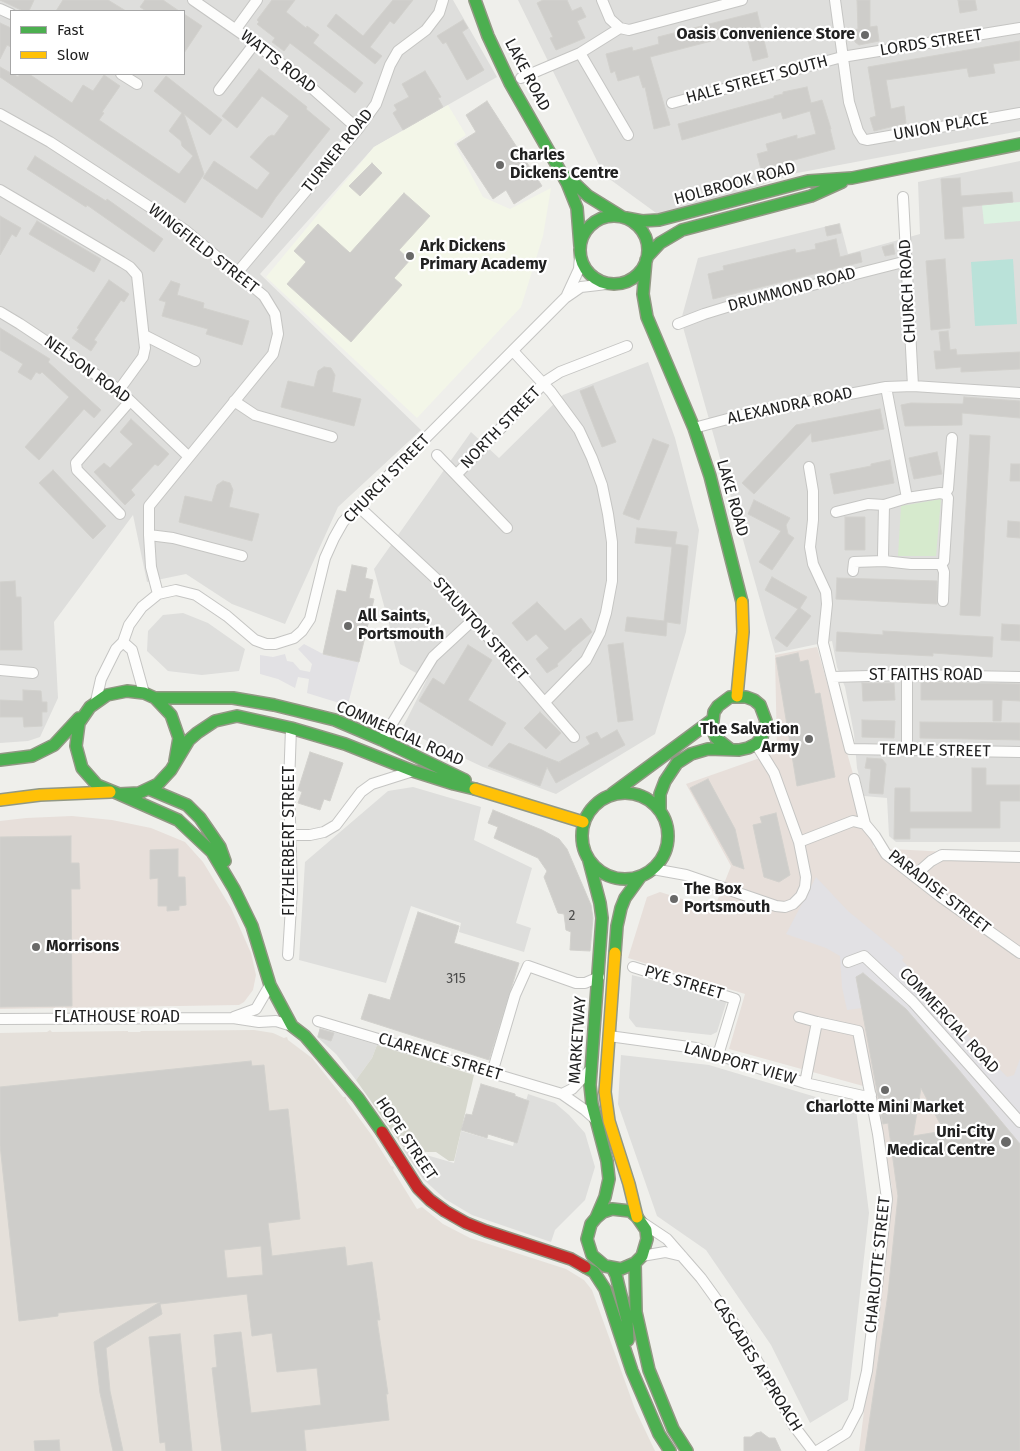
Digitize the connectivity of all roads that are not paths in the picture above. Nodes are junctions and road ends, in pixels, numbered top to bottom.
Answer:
1 (193, 0) edge
2 (257, 0) edge
3 (443, 0) edge
4 (475, 0) edge
5 (602, 0) edge
6 (742, 0) edge
7 (835, 0) edge
8 (620, 28) junction
9 (1020, 28) edge
10 (236, 29) junction
11 (255, 43) junction
12 (580, 53) junction
13 (842, 58) junction
14 (123, 75) edge
15 (522, 78) dead end
16 (137, 84) dead end
17 (219, 90) dead end
18 (672, 103) dead end
19 (1020, 112) edge
20 (0, 114) edge
21 (358, 129) junction
22 (628, 135) dead end
23 (1020, 144) edge
24 (557, 162) junction
25 (852, 178) junction
26 (0, 190) edge
27 (903, 197) dead end
28 (624, 218) junction
29 (580, 250) junction
30 (647, 259) junction
31 (907, 261) junction
32 (237, 274) junction
33 (610, 284) junction
34 (565, 298) junction
35 (0, 312) edge
36 (647, 317) junction
37 (678, 324) dead end
38 (144, 334) junction
39 (627, 346) dead end
40 (514, 351) junction
41 (194, 361) dead end
42 (544, 382) junction
43 (913, 386) junction
44 (886, 387) junction
45 (119, 390) junction
46 (1020, 392) edge
47 (130, 400) junction
48 (234, 401) junction
49 (694, 428) junction
50 (332, 437) dead end
51 (952, 438) dead end
52 (437, 455) dead end
53 (189, 457) junction
54 (809, 467) dead end
55 (456, 475) junction
56 (945, 494) junction
57 (907, 498) junction
58 (884, 505) junction
59 (358, 506) junction
60 (836, 512) dead end
61 (120, 514) dead end
62 (507, 528) dead end
63 (149, 535) junction
64 (242, 556) dead end
65 (884, 561) junction
66 (941, 564) junction
67 (853, 570) dead end
68 (158, 594) junction
69 (943, 601) dead end
70 (474, 620) junction
71 (123, 642) junction
72 (0, 670) edge
73 (33, 673) dead end
74 (907, 675) junction
75 (832, 676) junction
76 (1020, 677) edge
77 (144, 693) junction
78 (737, 696) junction
79 (155, 698) junction
80 (96, 701) junction
81 (545, 702) junction
82 (85, 713) junction
83 (712, 720) junction
84 (291, 728) junction
85 (574, 738) dead end
86 (382, 740) junction
87 (756, 744) junction
88 (730, 749) junction
89 (907, 750) junction
90 (1020, 752) edge
91 (0, 760) edge
92 (175, 761) junction
93 (413, 771) junction
94 (854, 779) dead end
95 (150, 789) junction
96 (482, 790) junction
97 (115, 793) junction
98 (610, 794) junction
99 (0, 800) edge
100 (660, 810) junction
101 (584, 822) junction
102 (865, 824) junction
103 (291, 835) junction
104 (799, 842) junction
105 (1020, 857) edge
106 (589, 861) junction
107 (653, 869) junction
108 (641, 876) junction
109 (914, 876) junction
110 (234, 889) junction
111 (1020, 953) edge
112 (288, 955) dead end
113 (848, 962) dead end
114 (633, 967) dead end
115 (599, 976) junction
116 (270, 985) junction
117 (800, 1017) dead end
118 (233, 1018) junction
119 (0, 1019) edge
120 (318, 1021) dead end
121 (817, 1022) junction
122 (292, 1026) junction
123 (609, 1036) junction
124 (718, 1055) junction
125 (591, 1069) junction
126 (492, 1073) junction
127 (805, 1083) junction
128 (562, 1094) junction
129 (871, 1095) junction
130 (595, 1120) junction
131 (1020, 1122) edge
132 (596, 1218) junction
133 (640, 1220) junction
134 (683, 1257) junction
135 (638, 1259) junction
136 (613, 1269) junction
137 (629, 1359) junction
138 (670, 1451) edge
139 (687, 1451) edge
140 (812, 1451) edge
141 (817, 1451) edge

1 - 10 street, WATTS ROAD
2 - 10 street
3 - 21 street, TURNER ROAD
4 - 24 main road, LAKE ROAD
5 - 8 street
6 - 8 street
7 - 13 street
8 - 12 street
9 - 13 street, LORDS STREET
10 - 11 street, WATTS ROAD
11 - 17 street
11 - 21 street, WATTS ROAD
12 - 15 street
12 - 22 street
13 - 18 street, HALE STREET SOUTH
13 - 19 street, UNION PLACE
14 - 16 street
20 - 32 street, WINGFIELD STREET
21 - 32 street, TURNER ROAD
23 - 25 main road, HOLBROOK ROAD
24 - 28 main road, LAKE ROAD
24 - 29 main road, LAKE ROAD
25 - 28 main road, HOLBROOK ROAD
25 - 30 main road, HOLBROOK ROAD
26 - 38 street
27 - 31 street, CHURCH ROAD
28 - 29 main road
28 - 30 main road
29 - 33 main road
29 - 34 street, CHURCH STREET
30 - 33 main road
30 - 36 main road, LAKE ROAD
31 - 37 street, DRUMMOND ROAD
31 - 43 street, CHURCH ROAD
32 - 48 street, WINGFIELD STREET
33 - 34 street, CHURCH STREET
33 - 36 main road, LAKE ROAD
34 - 40 street, CHURCH STREET
35 - 45 street, NELSON ROAD
36 - 49 main road, LAKE ROAD
38 - 41 street
38 - 45 street
39 - 42 street, NORTH STREET
40 - 42 street
40 - 59 street, CHURCH STREET
42 - 55 street, NORTH STREET
42 - 81 street
43 - 44 street, ALEXANDRA ROAD
43 - 46 street, ALEXANDRA ROAD
44 - 49 street, ALEXANDRA ROAD
44 - 57 street
45 - 47 street, NELSON ROAD
47 - 53 street, NELSON ROAD
47 - 61 street
48 - 50 street
48 - 53 street, WINGFIELD STREET
49 - 78 main road, LAKE ROAD
51 - 56 street
52 - 55 street
53 - 63 street, WINGFIELD STREET
54 - 75 street
55 - 62 street
56 - 57 street
56 - 66 street
57 - 58 street
58 - 60 street
58 - 65 street
59 - 68 street, CHURCH STREET
59 - 70 street, STAUNTON STREET
63 - 64 street
63 - 68 street, WINGFIELD STREET
65 - 66 street
65 - 67 street
66 - 69 street
68 - 71 street
70 - 81 street, STAUNTON STREET
70 - 86 street
71 - 77 street
71 - 80 street
72 - 73 street
74 - 75 street, ST FAITHS ROAD
74 - 76 street, ST FAITHS ROAD
74 - 89 street
75 - 89 street, TEMPLE STREET
77 - 79 main road
77 - 80 main road
78 - 83 main road
78 - 87 main road
79 - 86 main road, COMMERCIAL ROAD
79 - 92 main road
80 - 82 main road
81 - 85 street, STAUNTON STREET
82 - 91 main road
82 - 97 main road
83 - 88 main road
83 - 98 main road
84 - 92 main road, COMMERCIAL ROAD
84 - 93 main road, COMMERCIAL ROAD
84 - 103 street, FITZHERBERT STREET
86 - 96 main road, COMMERCIAL ROAD
87 - 88 main road
87 - 104 street
88 - 100 main road
89 - 90 street, TEMPLE STREET
92 - 95 main road
93 - 96 main road, COMMERCIAL ROAD
93 - 103 street
94 - 102 street
95 - 97 main road
95 - 110 main road, HOPE STREET
96 - 101 main road, COMMERCIAL ROAD
97 - 99 main road
97 - 110 main road, HOPE STREET
98 - 100 main road
98 - 101 main road
100 - 107 main road
101 - 106 main road
102 - 104 street
102 - 109 street, PARADISE STREET
103 - 112 street, FITZHERBERT STREET
104 - 107 street
105 - 109 street
106 - 108 main road
106 - 115 main road, MARKETWAY
107 - 108 main road
108 - 123 main road, MARKETWAY
109 - 111 street, PARADISE STREET
110 - 116 main road, HOPE STREET
113 - 131 street, COMMERCIAL ROAD
114 - 124 street, PYE STREET
115 - 125 main road, MARKETWAY
115 - 126 street
116 - 118 street
116 - 122 main road, HOPE STREET
117 - 121 street
118 - 119 street, FLATHOUSE ROAD
118 - 122 street
120 - 126 street, CLARENCE STREET
121 - 127 street
121 - 129 street, CHARLOTTE STREET
122 - 137 main road, HOPE STREET
123 - 124 street, LANDPORT VIEW
123 - 133 main road, MARKETWAY
124 - 127 street, LANDPORT VIEW
125 - 128 street
125 - 130 main road, MARKETWAY
126 - 128 street, CLARENCE STREET
127 - 129 street, LANDPORT VIEW
128 - 130 street, CLARENCE STREET
129 - 141 street, CHARLOTTE STREET
130 - 132 main road, MARKETWAY
132 - 133 main road
132 - 136 main road
133 - 134 street, CASCADES APPROACH
133 - 135 main road
134 - 135 street
134 - 140 street, CASCADES APPROACH
135 - 136 main road
135 - 139 main road
136 - 137 main road
137 - 138 main road

